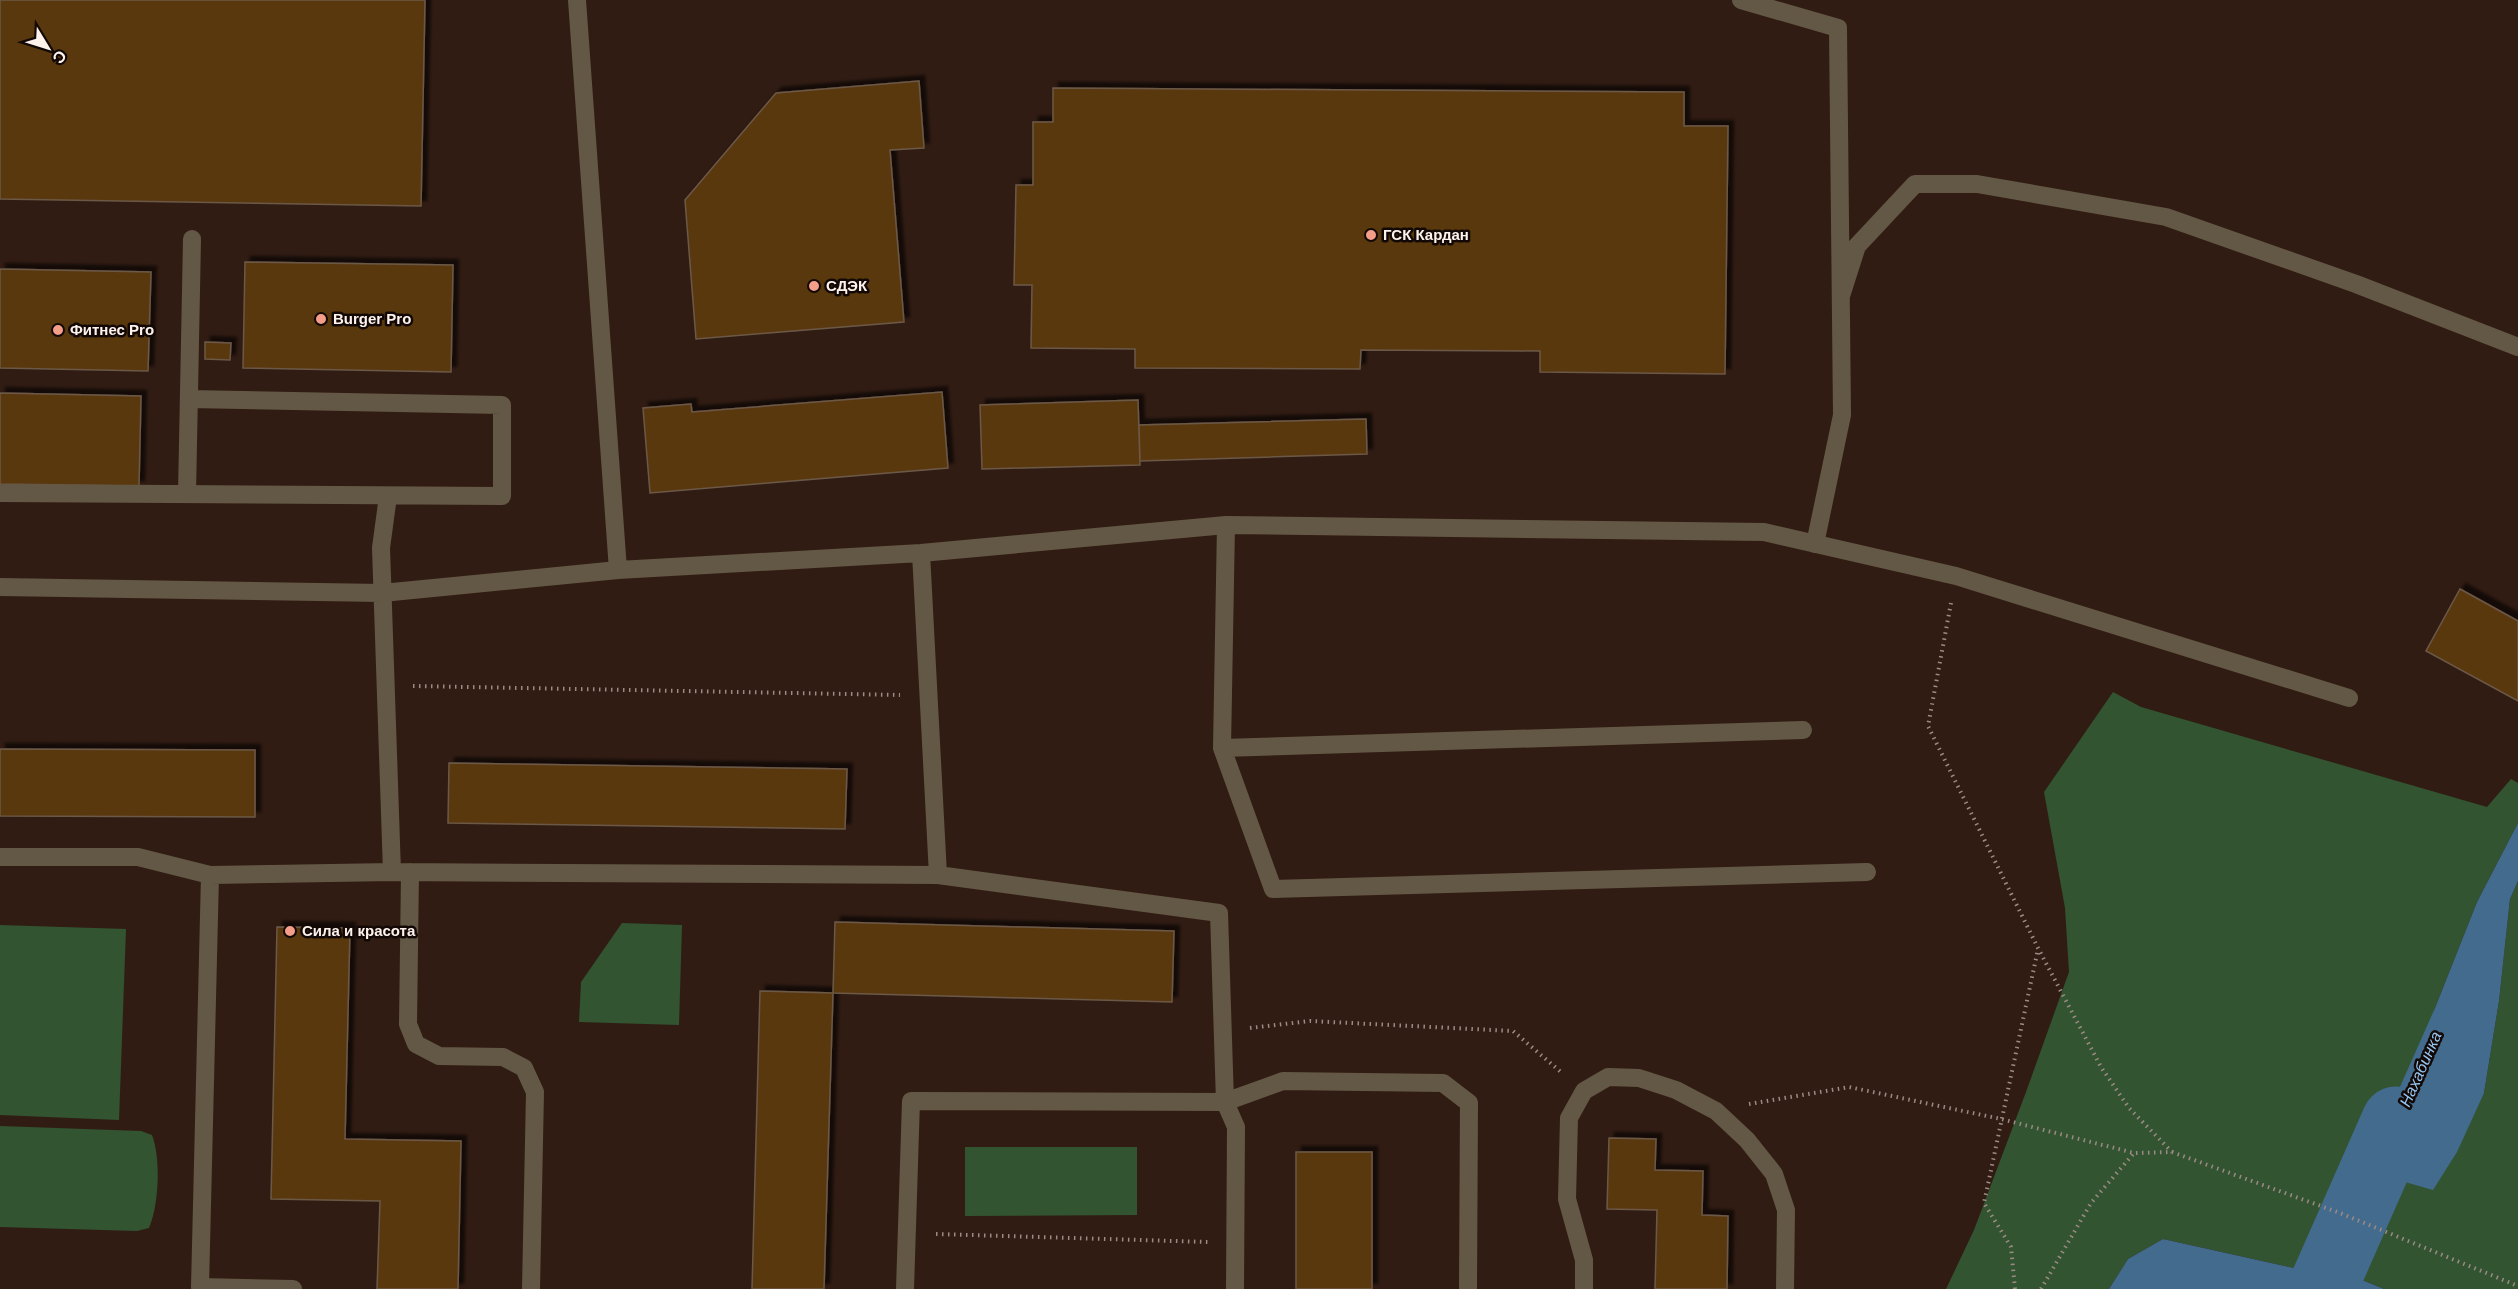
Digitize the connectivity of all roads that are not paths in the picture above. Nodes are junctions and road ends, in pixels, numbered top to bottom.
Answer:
1 (577, 0) edge
2 (1740, 0) edge
3 (192, 239) dead end
4 (1841, 296) junction
5 (2518, 347) edge
6 (189, 399) junction
7 (0, 493) edge
8 (187, 494) junction
9 (388, 496) junction
10 (1226, 525) junction
11 (1815, 544) junction
12 (921, 553) junction
13 (618, 570) junction
14 (0, 587) edge
15 (382, 593) junction
16 (2349, 698) dead end
17 (1803, 730) dead end
18 (1222, 748) junction
19 (0, 857) edge
20 (392, 872) junction
21 (410, 872) junction
22 (1867, 872) dead end
23 (210, 875) junction
24 (938, 875) junction
25 (1225, 1102) junction
26 (293, 1289) edge
27 (531, 1289) edge
28 (905, 1289) edge
29 (1235, 1289) edge
30 (1468, 1289) edge
31 (1584, 1289) edge
32 (1785, 1289) edge

1 - 13 lane
2 - 4 lane
3 - 6 lane
4 - 5 lane
4 - 11 lane
6 - 8 lane
6 - 9 lane
7 - 8 lane
8 - 9 lane
9 - 15 lane
10 - 11 lane
10 - 12 lane
10 - 18 lane
11 - 16 lane
12 - 13 lane
12 - 24 lane
13 - 15 lane
14 - 15 lane
15 - 20 lane
17 - 18 lane
18 - 22 lane
19 - 23 lane
20 - 21 lane
20 - 23 lane
21 - 24 lane
21 - 27 lane
23 - 26 lane
24 - 25 lane
25 - 28 lane
25 - 29 lane
25 - 30 lane
31 - 32 lane

